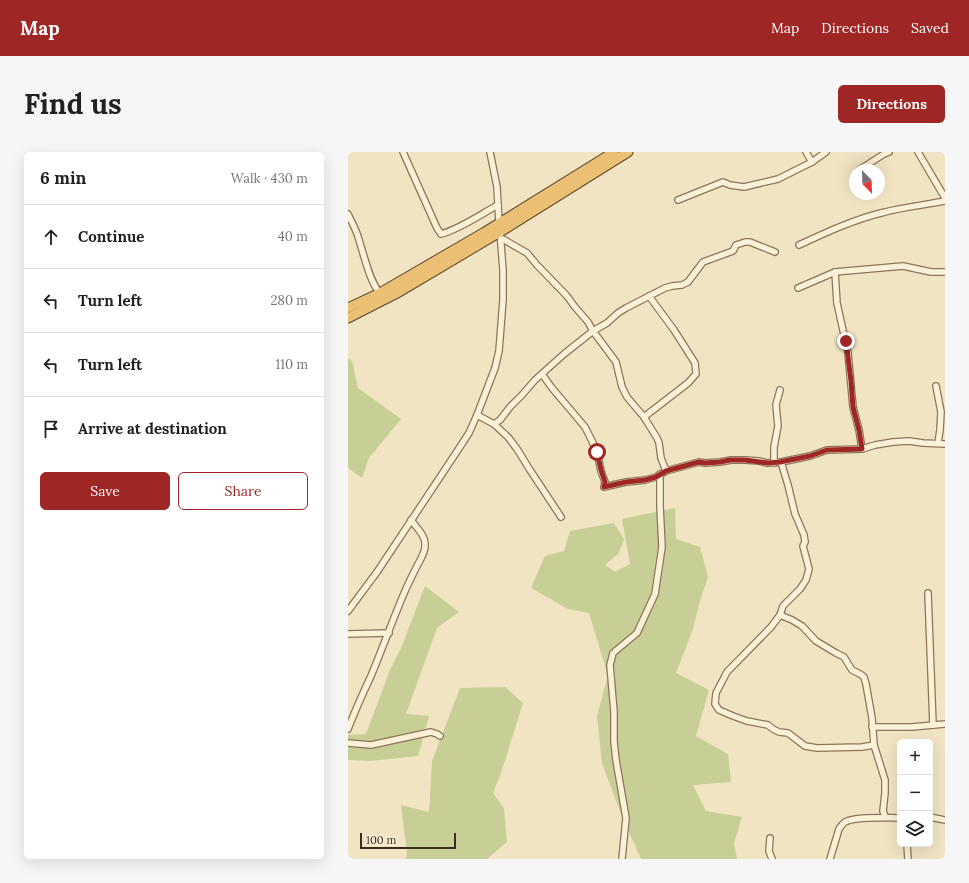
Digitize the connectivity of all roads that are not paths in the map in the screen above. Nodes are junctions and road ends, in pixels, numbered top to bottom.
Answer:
1 (403, 152) edge
2 (490, 152) edge
3 (614, 152) edge
4 (628, 152) edge
5 (806, 152) edge
6 (826, 152) edge
7 (889, 152) edge
8 (918, 152) edge
9 (812, 162) junction
10 (868, 164) edge
11 (945, 198) edge
12 (678, 200) dead end
13 (945, 201) edge
14 (498, 205) junction
15 (348, 214) edge
16 (500, 231) junction
17 (799, 245) dead end
18 (775, 252) dead end
19 (835, 272) junction
20 (945, 272) edge
21 (798, 288) dead end
22 (380, 293) junction
23 (649, 296) junction
24 (348, 308) edge
25 (348, 318) edge
26 (593, 331) junction
27 (542, 374) junction
28 (936, 386) dead end
29 (780, 390) dead end
30 (477, 415) junction
31 (644, 417) junction
32 (494, 424) junction
33 (938, 443) junction
34 (945, 444) edge
35 (862, 449) junction
36 (774, 462) junction
37 (780, 462) junction
38 (666, 471) junction
39 (660, 474) junction
40 (561, 518) dead end
41 (411, 520) junction
42 (928, 593) dead end
43 (348, 611) edge
44 (780, 615) junction
45 (389, 633) junction
46 (348, 634) edge
47 (945, 724) edge
48 (933, 725) junction
49 (872, 727) junction
50 (348, 729) edge
51 (440, 736) dead end
52 (348, 743) edge
53 (874, 745) junction
54 (884, 817) junction
55 (897, 818) edge
56 (933, 818) edge
57 (945, 820) edge
58 (770, 838) dead end
59 (907, 847) edge
60 (622, 859) edge
61 (772, 859) edge
62 (830, 859) edge
63 (908, 859) edge

1 - 14 street
2 - 14 street
3 - 16 highway
4 - 16 highway
5 - 9 street
6 - 9 street
7 - 10 street
8 - 11 street
9 - 12 street
13 - 17 street
14 - 16 street
15 - 22 street
16 - 22 highway
16 - 25 highway
16 - 26 street
16 - 30 street
18 - 23 street
19 - 20 street
19 - 21 street
19 - 35 street
22 - 24 highway
23 - 26 street
23 - 31 street
26 - 27 street
26 - 31 street
27 - 32 street
27 - 39 street
28 - 33 street
29 - 36 street
30 - 32 street
30 - 41 street
31 - 38 street
32 - 40 street
33 - 34 street
33 - 35 street
35 - 37 street
36 - 37 street
36 - 38 street
37 - 44 street
38 - 39 street
39 - 60 street
41 - 43 street
41 - 45 street
42 - 48 street
44 - 49 street
44 - 53 street
45 - 46 street
45 - 50 street
47 - 48 street
48 - 49 street
49 - 53 street
51 - 52 street
53 - 54 street
54 - 55 street
54 - 62 street
56 - 57 street
58 - 61 street
59 - 63 street

